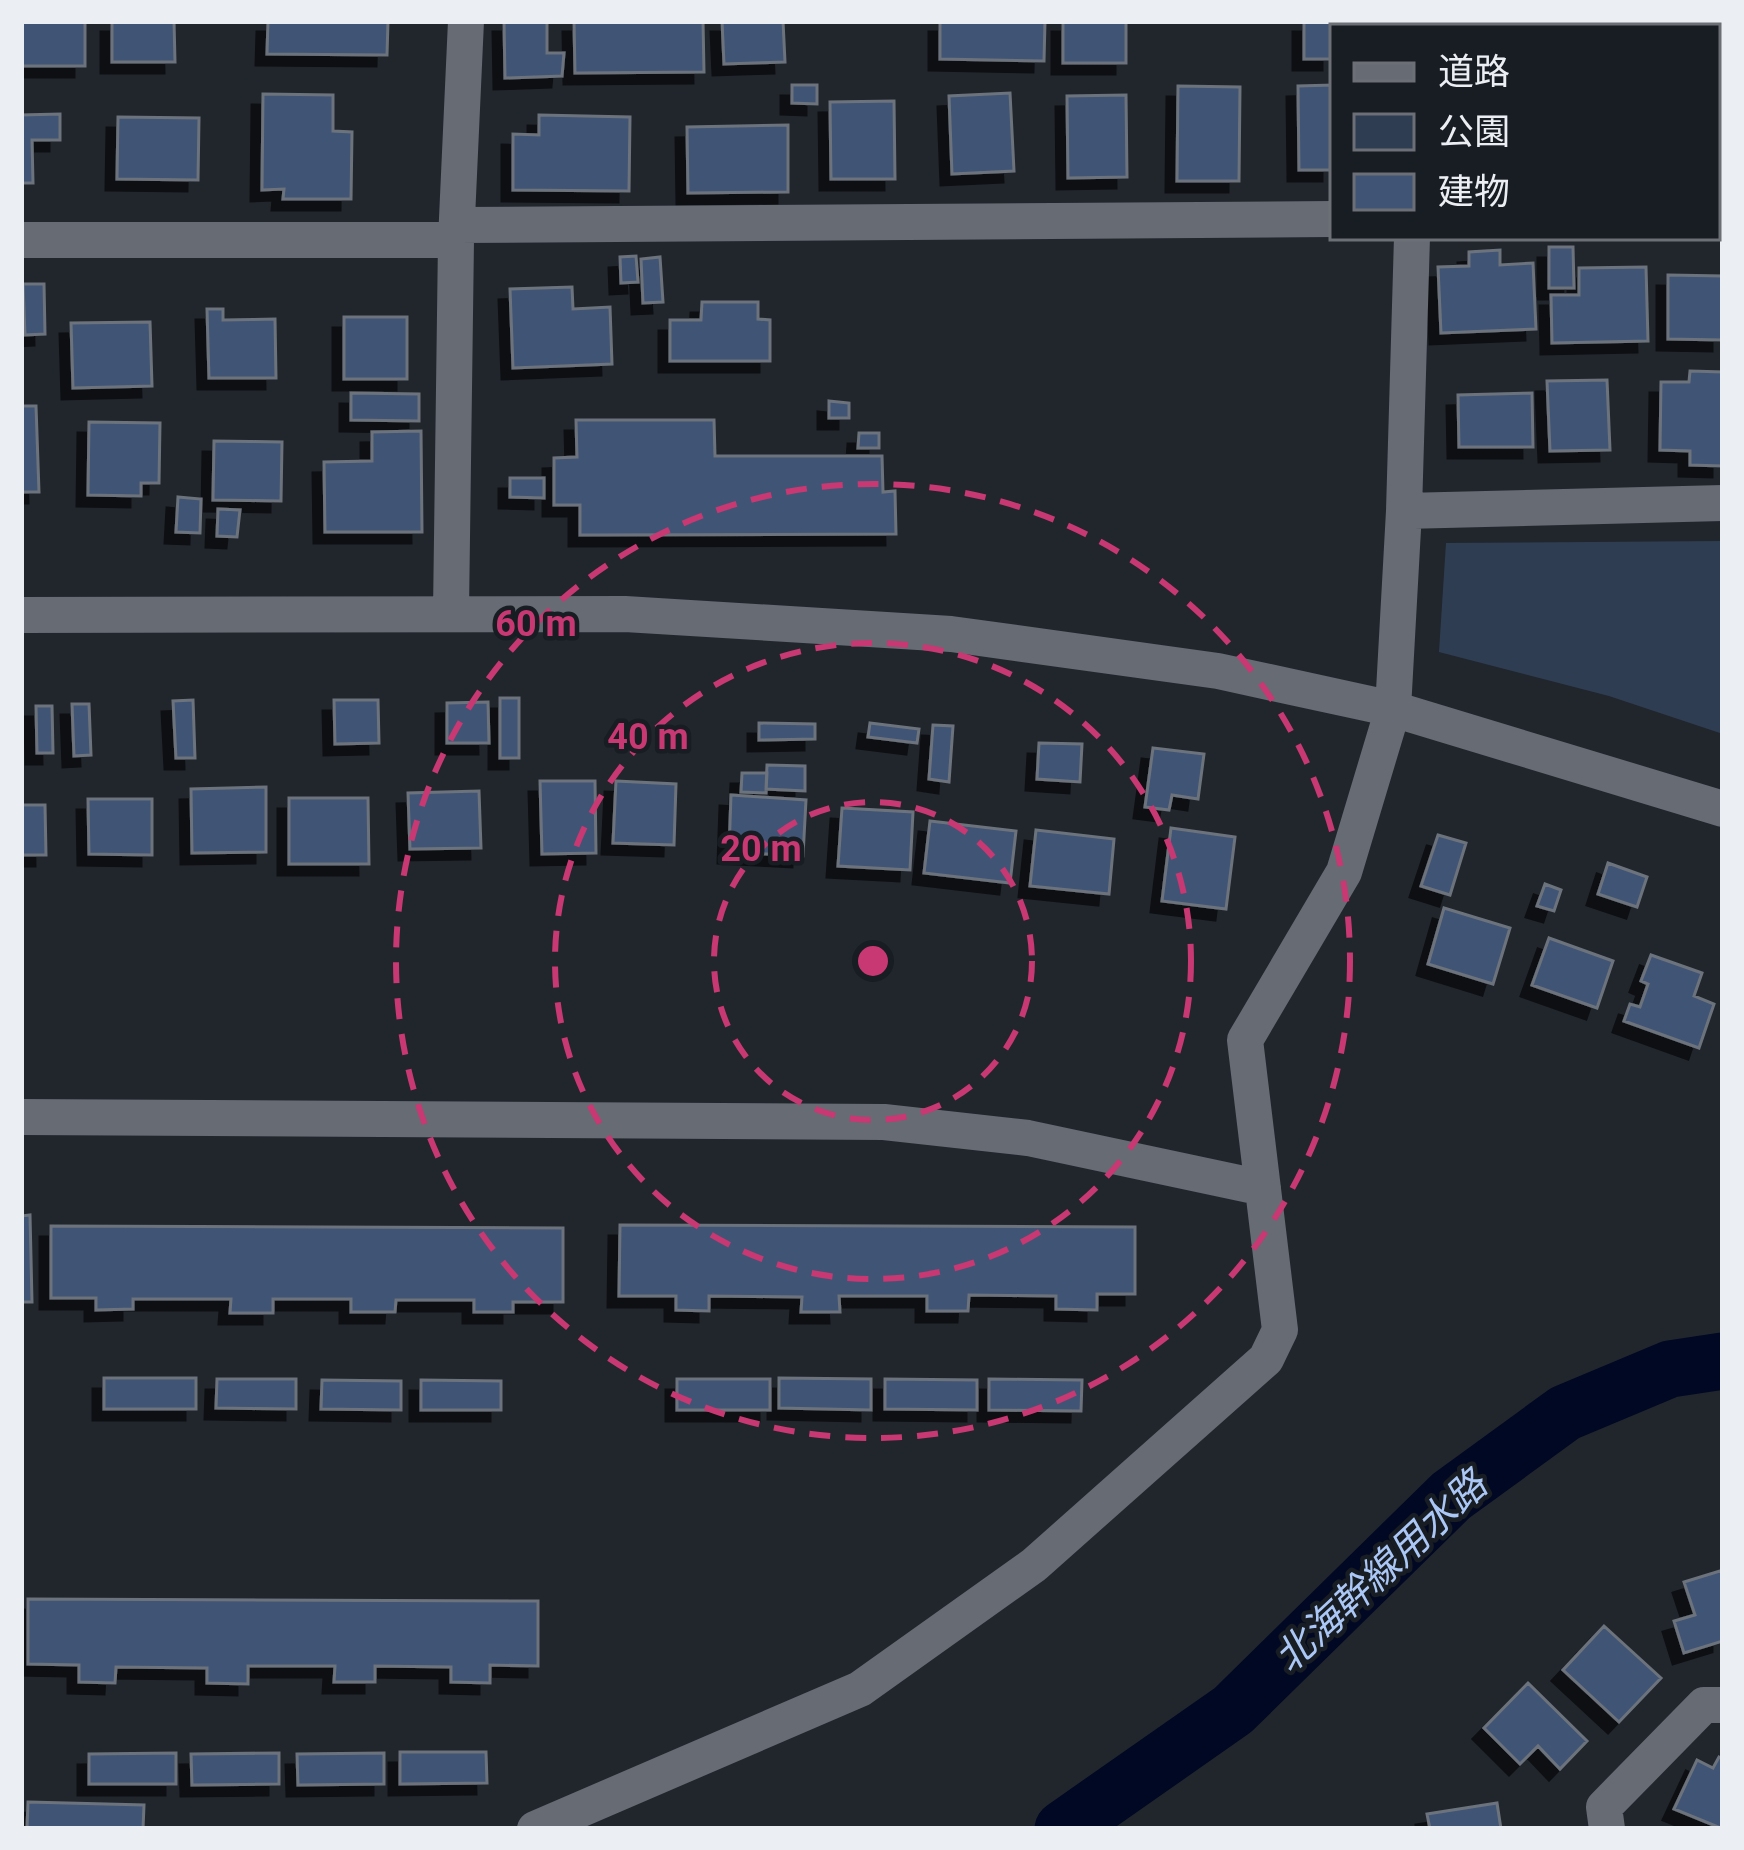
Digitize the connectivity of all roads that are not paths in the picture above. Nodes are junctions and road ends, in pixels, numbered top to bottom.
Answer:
1 (466, 21) edge
2 (1330, 219) edge
3 (456, 232) junction
4 (21, 240) edge
5 (1412, 240) edge
6 (1723, 503) edge
7 (1404, 511) junction
8 (451, 612) junction
9 (21, 615) edge
10 (1393, 710) junction
11 (1723, 809) edge
12 (21, 1117) edge
13 (1263, 1188) junction
14 (1723, 1706) edge
15 (536, 1829) edge
16 (1606, 1829) edge

1 - 3 street
2 - 3 street
3 - 4 street
3 - 8 street
5 - 7 street
6 - 7 street
7 - 10 street
8 - 9 street
8 - 10 street
10 - 11 street
10 - 13 street
12 - 13 street
13 - 15 street
14 - 16 street

